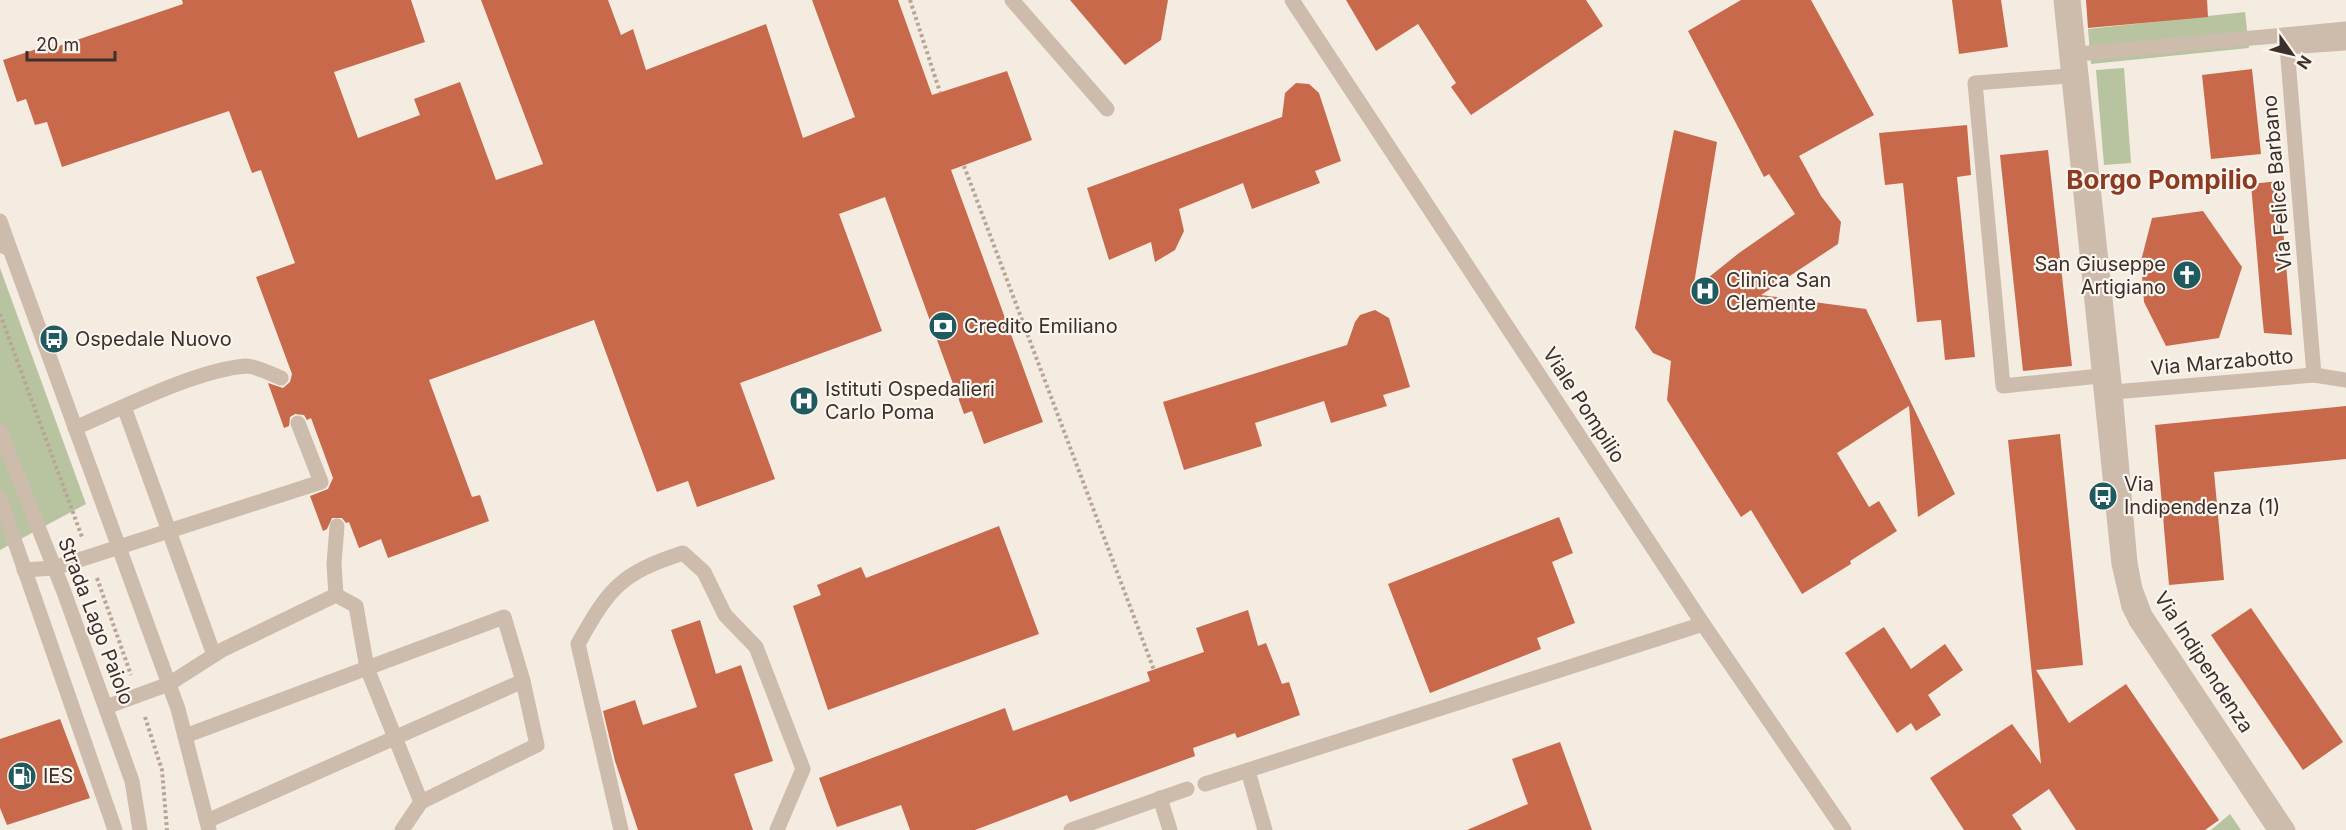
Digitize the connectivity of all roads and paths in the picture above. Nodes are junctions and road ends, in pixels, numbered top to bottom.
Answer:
1 (910, 0) edge
2 (1012, 0) edge
3 (1292, 0) edge
4 (2061, 0) edge
5 (2073, 0) edge
6 (2346, 29) edge
7 (2286, 41) junction
8 (2346, 43) edge
9 (2078, 54) junction
10 (2068, 76) junction
11 (940, 92) dead end
12 (1107, 110) dead end
13 (964, 166) dead end
14 (0, 221) edge
15 (5, 247) edge
16 (2314, 375) junction
17 (2100, 376) junction
18 (281, 378) dead end
19 (2346, 380) edge
20 (2109, 393) junction
21 (124, 407) junction
22 (298, 423) dead end
23 (75, 428) junction
24 (0, 430) edge
25 (0, 499) edge
26 (337, 526) dead end
27 (171, 531) junction
28 (120, 546) junction
29 (54, 568) junction
30 (24, 570) junction
31 (336, 595) junction
32 (1703, 624) junction
33 (214, 655) junction
34 (368, 668) junction
35 (1154, 670) dead end
36 (523, 681) junction
37 (169, 684) junction
38 (106, 707) junction
39 (185, 736) junction
40 (396, 738) junction
41 (1248, 771) junction
42 (1205, 784) dead end
43 (1187, 789) dead end
44 (1160, 798) junction
45 (421, 802) junction
46 (208, 825) edge
47 (115, 830) edge
48 (140, 830) edge
49 (402, 830) edge
50 (621, 830) edge
51 (777, 830) edge
52 (1071, 830) edge
53 (1170, 830) edge
54 (1265, 830) edge
55 (1844, 830) edge
56 (2275, 830) edge
57 (2288, 830) edge

1 - 11 path
2 - 12 street
3 - 32 street, Viale Pompilio
4 - 10 street, Via Indipendenza
5 - 9 street, Via Indipendenza
6 - 7 street
7 - 8 street
7 - 9 street
7 - 16 street, Via Felice Barbano
9 - 20 street, Via Indipendenza
10 - 17 street, Via Indipendenza
10 - 17 street
13 - 35 path
14 - 15 street
15 - 23 street
16 - 19 street, Via Marzabotto
16 - 20 street, Via Marzabotto
17 - 20 street, Via Indipendenza
18 - 21 street
20 - 56 street, Via Indipendenza
20 - 57 street, Via Indipendenza
21 - 23 street
21 - 27 street
22 - 27 street
23 - 28 street
24 - 29 street, Strada Lago Paiolo
25 - 30 street
26 - 31 street
27 - 28 street
27 - 33 street
28 - 29 street
28 - 37 street
29 - 30 street
29 - 38 street, Strada Lago Paiolo
30 - 47 street
31 - 33 street
31 - 34 street
32 - 41 street
32 - 55 street, Viale Pompilio
33 - 37 street
34 - 36 street
34 - 39 street
34 - 40 street
36 - 40 street
36 - 45 street
37 - 38 street
37 - 39 street
38 - 48 street, Strada Lago Paiolo
39 - 46 street
40 - 45 street
40 - 46 street
41 - 42 street
41 - 54 street
43 - 44 street
44 - 52 street
44 - 53 street
45 - 49 street
50 - 51 street

